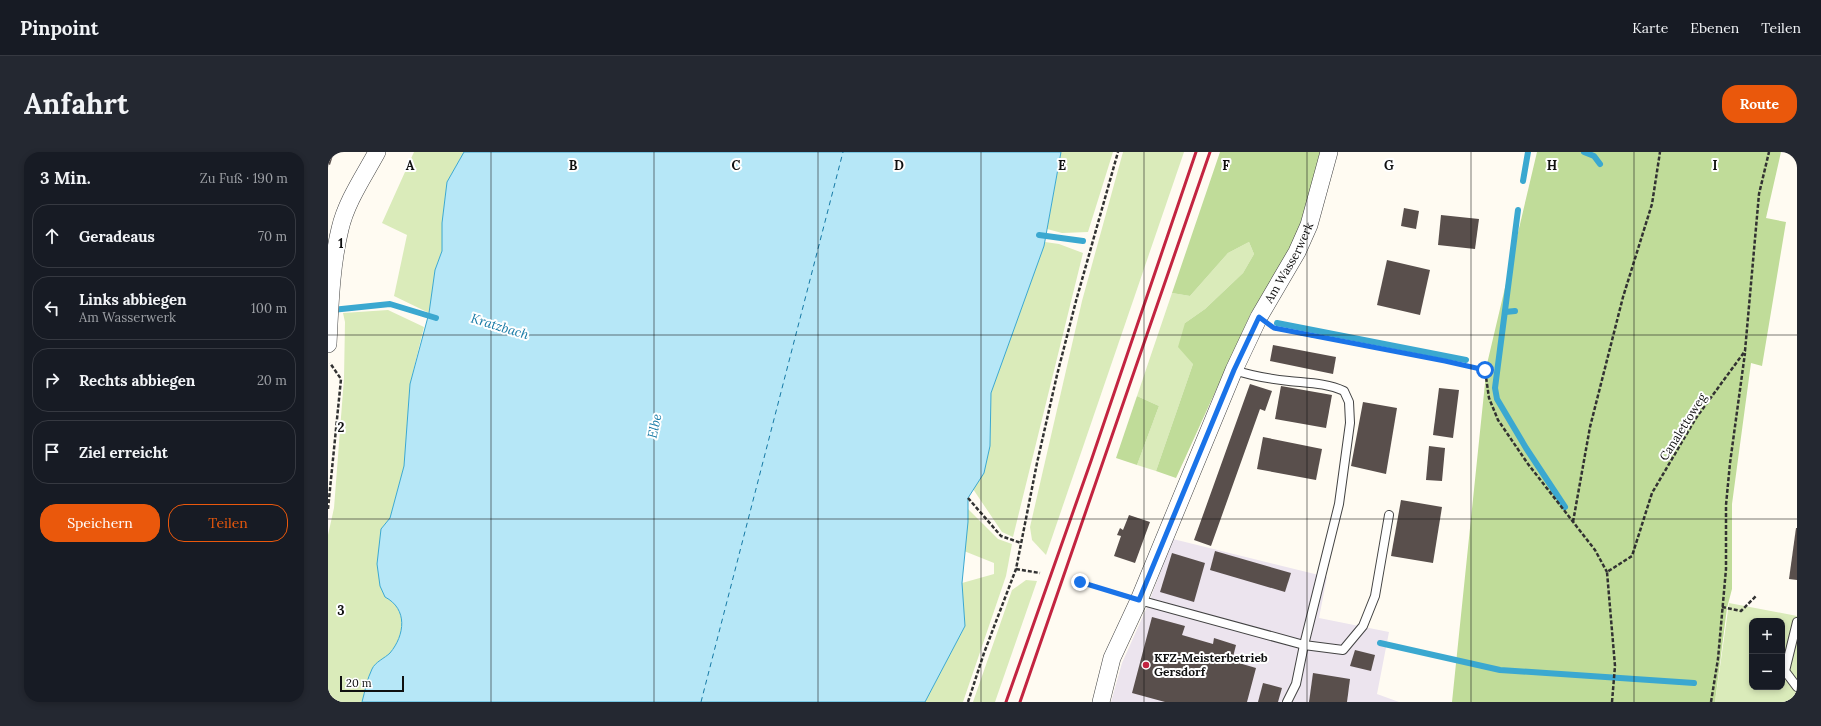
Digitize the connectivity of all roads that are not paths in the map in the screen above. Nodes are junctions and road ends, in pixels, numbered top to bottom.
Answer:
1 (377, 152) edge
2 (1329, 152) edge
3 (334, 226) edge
4 (328, 336) edge
5 (1234, 370) junction
6 (1389, 515) dead end
7 (1139, 600) junction
8 (1797, 622) edge
9 (1304, 645) junction
10 (1797, 687) edge
11 (1101, 702) edge
12 (1287, 702) edge

1 - 3 street
2 - 5 street, Am Wasserwerk
3 - 4 street
5 - 7 street, Am Wasserwerk
5 - 9 lane
6 - 9 lane
7 - 9 lane
7 - 11 street, Am Wasserwerk
8 - 10 lane
9 - 12 lane

